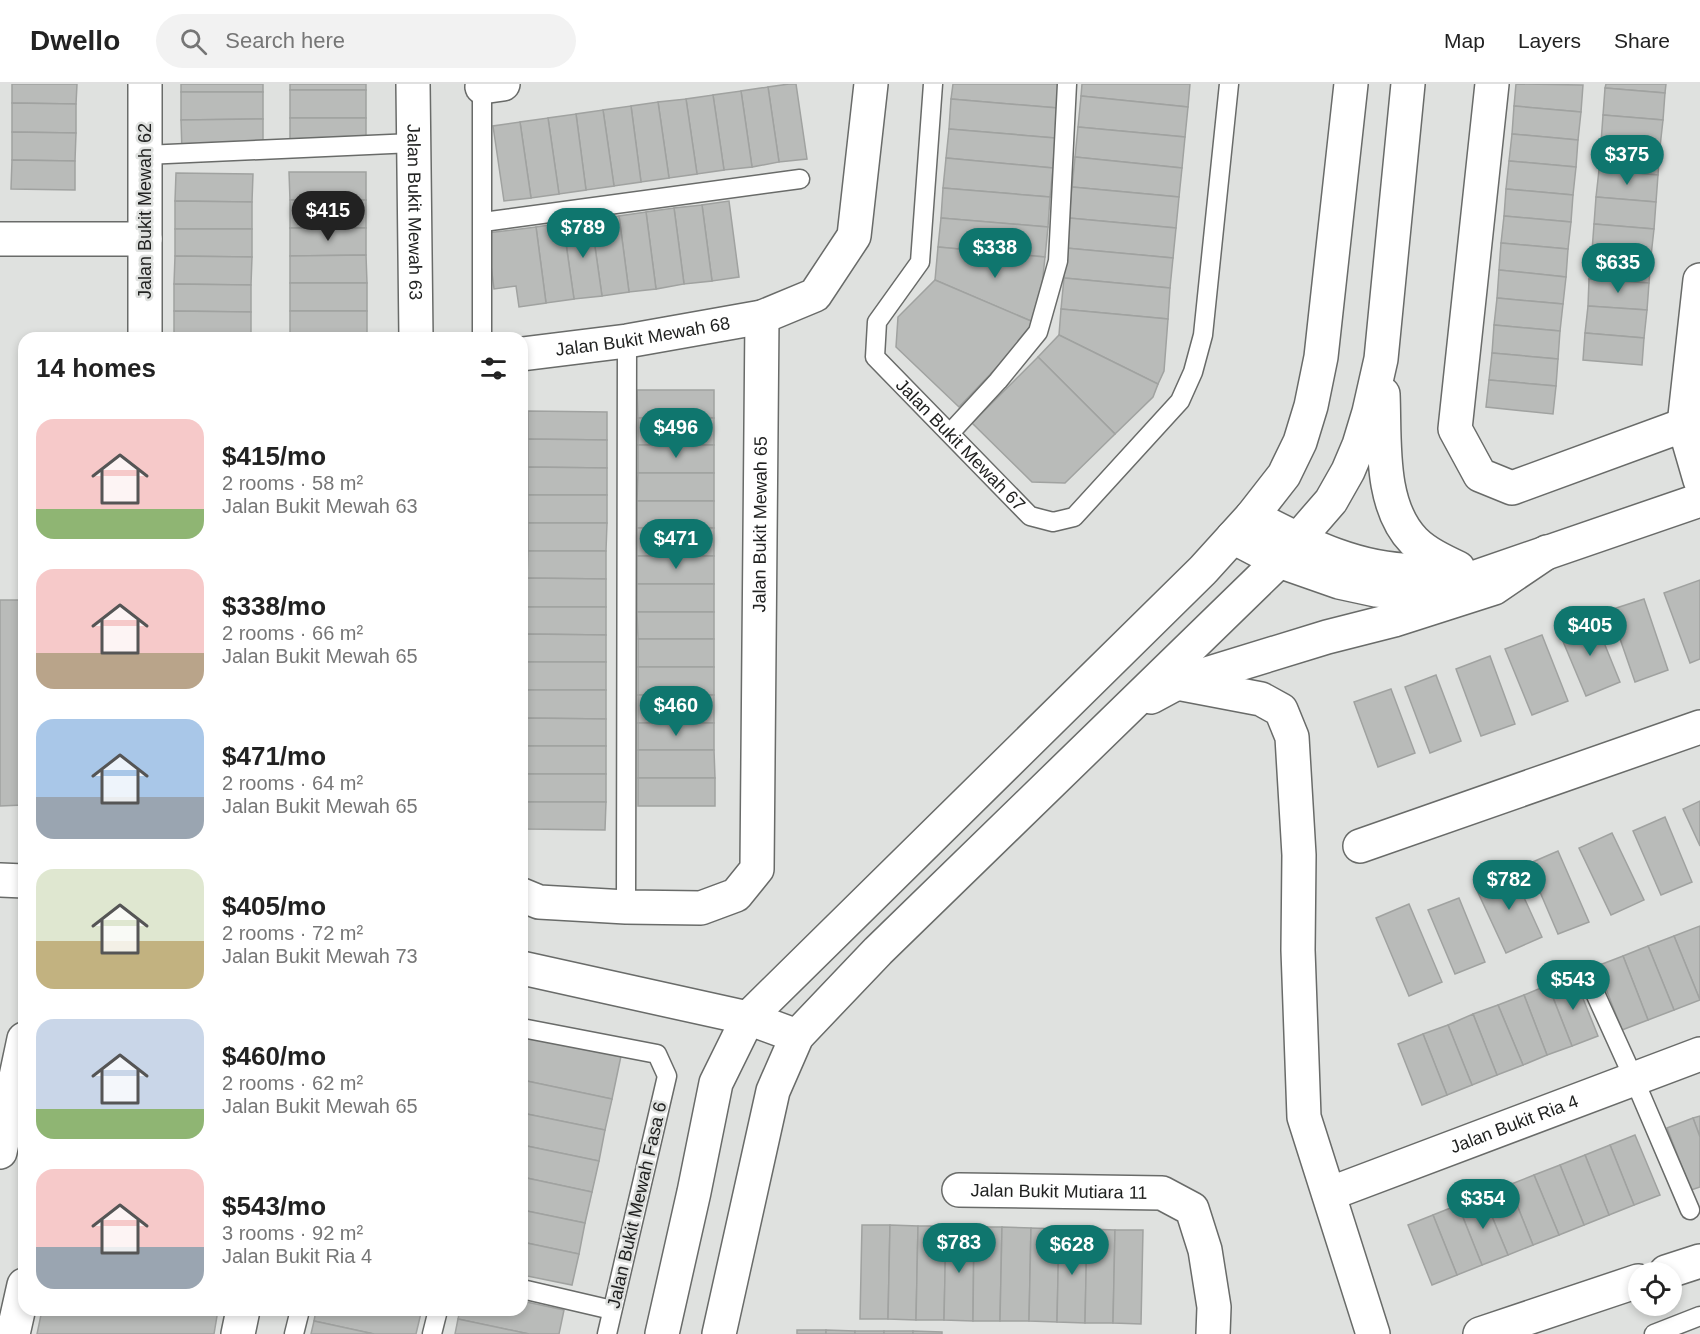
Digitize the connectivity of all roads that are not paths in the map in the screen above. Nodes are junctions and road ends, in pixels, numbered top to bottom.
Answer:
1 (145, 84) edge
2 (413, 84) edge
3 (871, 84) edge
4 (933, 84) edge
5 (1067, 84) edge
6 (1229, 84) edge
7 (1351, 84) edge
8 (1408, 84) edge
9 (1492, 84) edge
10 (489, 85) edge
11 (413, 143) junction
12 (145, 155) junction
13 (800, 179) dead end
14 (483, 222) junction
15 (0, 239) edge
16 (145, 239) junction
17 (1700, 280) edge
18 (762, 317) junction
19 (145, 332) edge
20 (416, 332) edge
21 (482, 332) edge
22 (627, 341) junction
23 (528, 353) edge
24 (1381, 359) junction
25 (1684, 425) junction
26 (950, 433) junction
27 (1700, 480) edge
28 (1700, 500) edge
29 (1242, 526) junction
30 (1289, 551) junction
31 (1547, 552) junction
32 (1458, 568) junction
33 (1493, 571) junction
34 (1177, 683) junction
35 (1125, 711) junction
36 (1700, 727) edge
37 (1360, 846) dead end
38 (0, 880) edge
39 (18, 881) edge
40 (528, 898) edge
41 (626, 907) junction
42 (528, 969) edge
43 (1585, 971) dead end
44 (748, 1018) junction
45 (528, 1029) edge
46 (797, 1036) junction
47 (1700, 1054) edge
48 (18, 1067) edge
49 (1634, 1079) junction
50 (0, 1152) edge
51 (959, 1190) dead end
52 (1329, 1194) junction
53 (1690, 1210) dead end
54 (1700, 1261) edge
55 (1682, 1267) edge
56 (1628, 1284) edge
57 (528, 1290) edge
58 (612, 1310) junction
59 (18, 1312) edge
60 (242, 1316) edge
61 (298, 1316) edge
62 (436, 1316) edge
63 (1700, 1316) edge
64 (13, 1334) edge
65 (238, 1334) edge
66 (294, 1334) edge
67 (432, 1334) edge
68 (607, 1334) edge
69 (662, 1334) edge
70 (719, 1334) edge
71 (1213, 1334) edge
72 (1373, 1334) edge
73 (1480, 1334) edge
74 (1654, 1334) edge

1 - 12 street, Jalan Bukit Mewah 62
2 - 11 street, Jalan Bukit Mewah 63
3 - 18 street
4 - 26 lane, Jalan Bukit Mewah 67
5 - 26 lane
6 - 26 lane, Jalan Bukit Mewah 67
7 - 29 street
8 - 24 street
9 - 25 street
10 - 14 lane
11 - 12 lane
11 - 20 street, Jalan Bukit Mewah 63
12 - 16 street, Jalan Bukit Mewah 62
13 - 14 lane
14 - 21 lane
15 - 16 street
16 - 19 street, Jalan Bukit Mewah 62
17 - 25 street
18 - 22 street, Jalan Bukit Mewah 68
18 - 41 street, Jalan Bukit Mewah 65
22 - 23 street, Jalan Bukit Mewah 68
22 - 41 lane
24 - 30 street
24 - 32 street
25 - 27 street
28 - 31 street
29 - 30 street
29 - 44 street
30 - 32 street
30 - 33 street
30 - 35 street
31 - 33 street
31 - 34 street
32 - 33 street
34 - 35 street
34 - 52 street
35 - 46 street
36 - 37 street
38 - 39 street
40 - 41 street, Jalan Bukit Mewah 65
42 - 44 street
43 - 49 lane
44 - 46 street
44 - 69 street
45 - 58 lane, Jalan Bukit Mewah Fasa 6
46 - 70 street
47 - 49 street, Jalan Bukit Ria 4
48 - 50 street
49 - 52 street, Jalan Bukit Ria 4
49 - 53 lane
51 - 71 street, Jalan Bukit Mutiara 11
52 - 72 street
54 - 55 street
56 - 73 street
57 - 58 lane
58 - 68 lane, Jalan Bukit Mewah Fasa 6
59 - 64 street
60 - 65 street
61 - 66 lane
62 - 67 lane
63 - 74 lane

